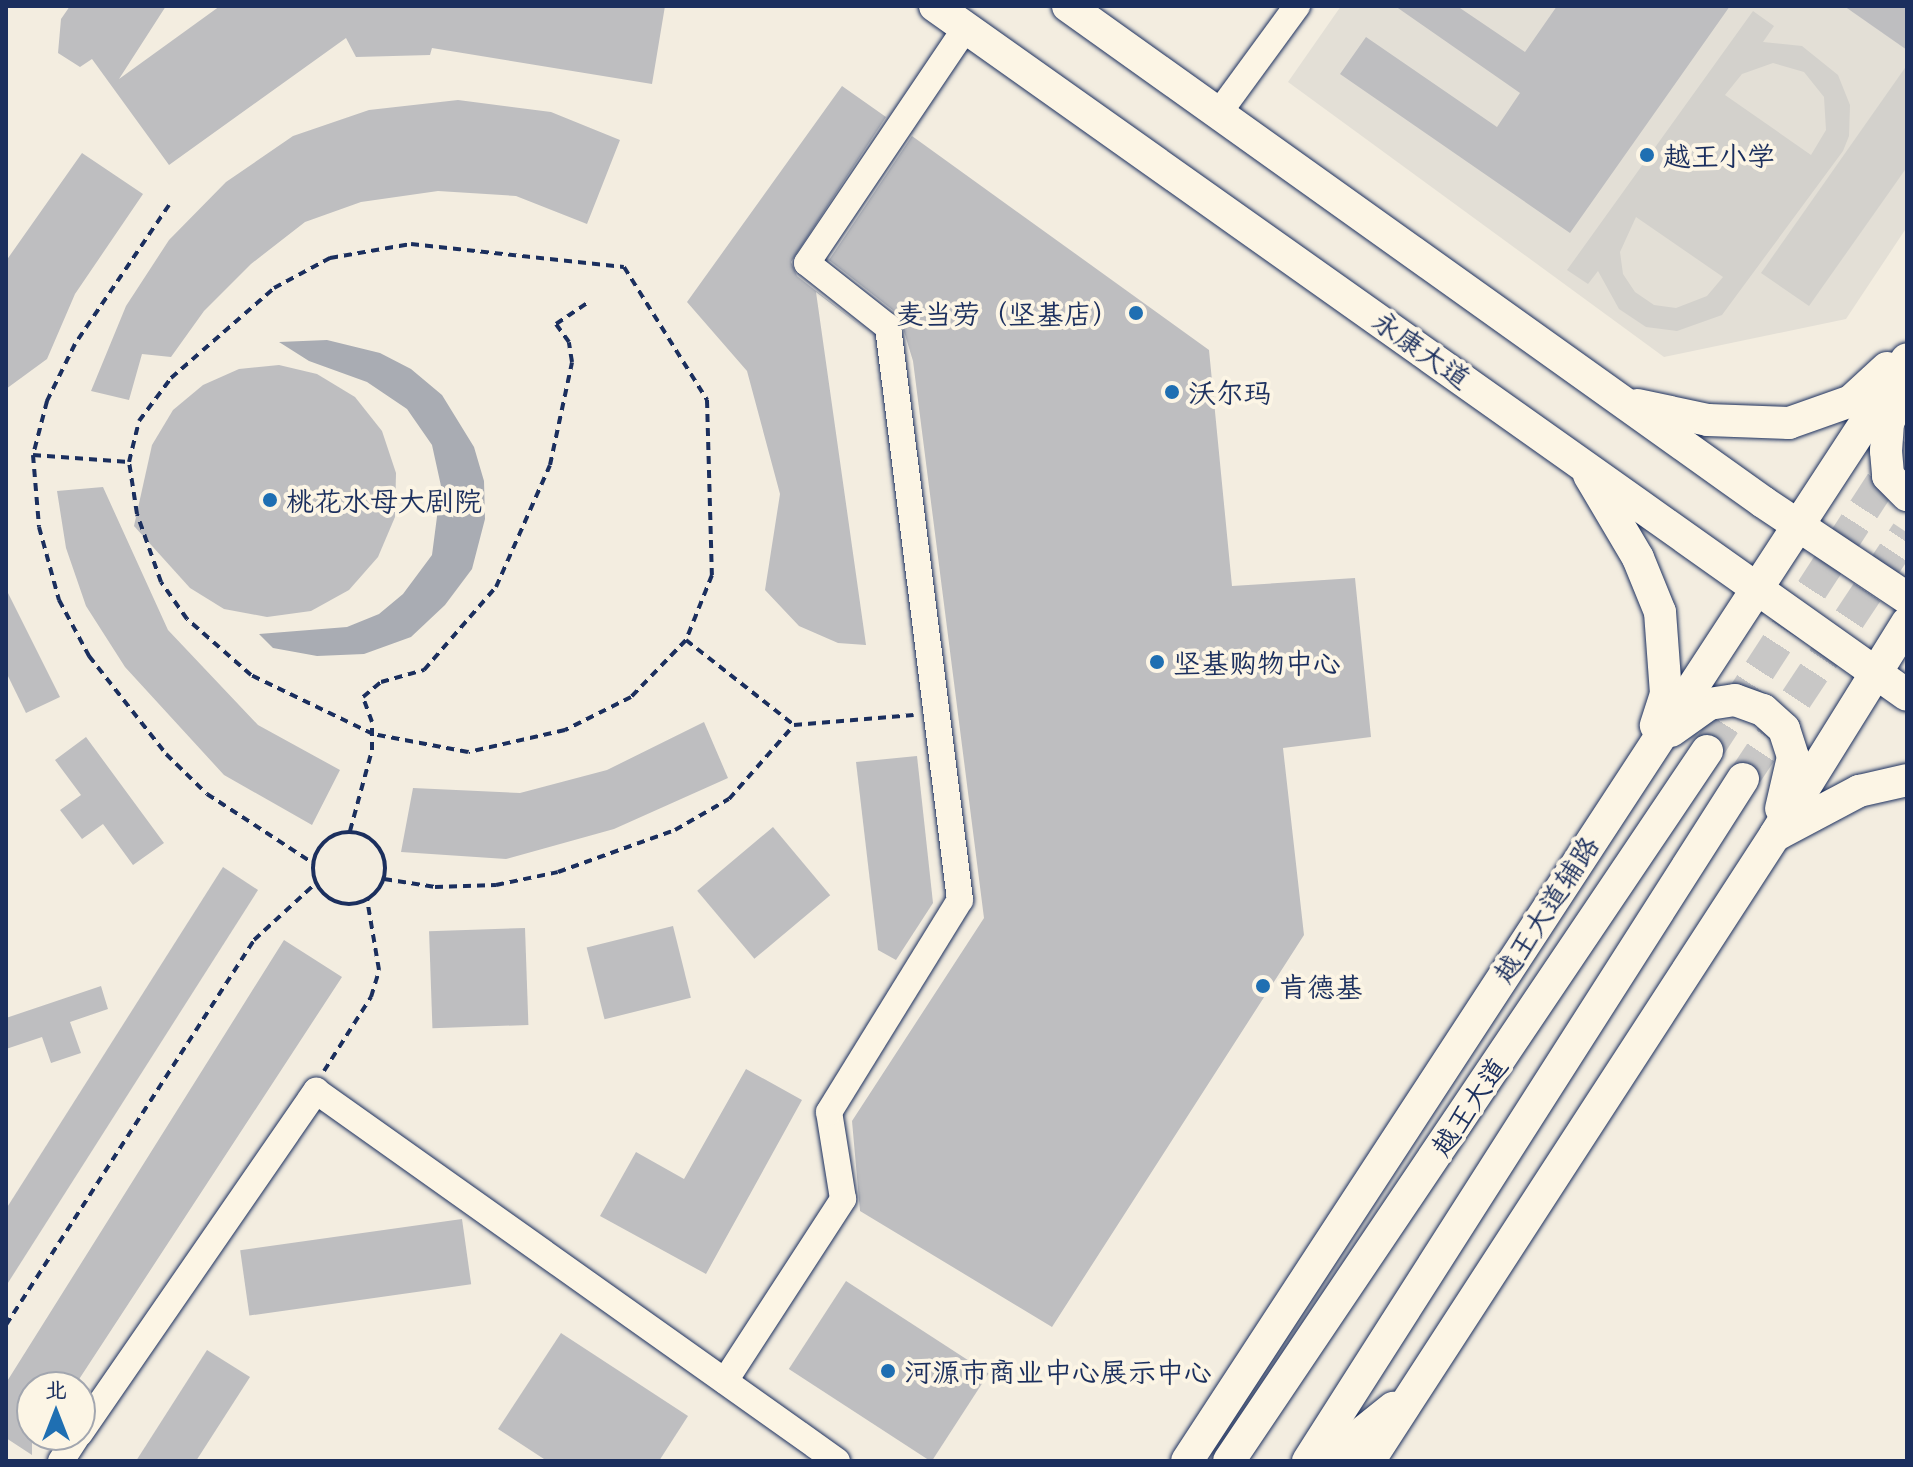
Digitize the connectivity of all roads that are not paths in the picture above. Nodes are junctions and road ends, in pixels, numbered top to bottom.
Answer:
1 (935, 6) edge
2 (1068, 6) edge
3 (1297, 6) edge
4 (966, 27) junction
5 (1218, 114) junction
6 (1907, 349) edge
7 (1907, 359) edge
8 (1907, 384) edge
9 (1621, 401) junction
10 (1583, 464) junction
11 (1907, 495) edge
12 (1799, 526) junction
13 (1755, 590) junction
14 (1907, 598) edge
15 (1907, 623) edge
16 (1875, 673) junction
17 (1907, 695) edge
18 (1648, 751) junction
19 (1707, 751) tunnel mouth
20 (1743, 779) tunnel mouth
21 (1907, 780) edge
22 (1775, 835) junction
23 (1274, 1326) junction
24 (725, 1381) junction
25 (1414, 1391) junction
26 (96, 1409) edge
27 (1230, 1459) edge
28 (837, 1461) edge
29 (1187, 1461) edge
30 (1308, 1461) edge
31 (1327, 1461) edge
32 (1369, 1461) edge

1 - 4 main road, 永康大道
2 - 5 main road
3 - 5 street
4 - 10 main road, 永康大道
4 - 24 street
5 - 9 main road
6 - 9 main road
7 - 12 main road, 越王大道辅路
8 - 11 main road
9 - 12 main road
10 - 13 main road, 永康大道
10 - 18 main road
12 - 13 main road, 越王大道辅路
12 - 14 main road
13 - 16 main road, 永康大道
13 - 18 main road, 越王大道辅路
15 - 16 main road
16 - 17 main road, 永康大道
16 - 22 main road
18 - 22 main road
18 - 23 main road, 越王大道辅路
19 - 27 main road, 越王大道
20 - 30 main road, 越王大道
21 - 22 main road
22 - 25 main road
23 - 27 main road
23 - 29 main road, 越王大道辅路
24 - 26 street
24 - 28 street
25 - 31 main road
25 - 32 main road

